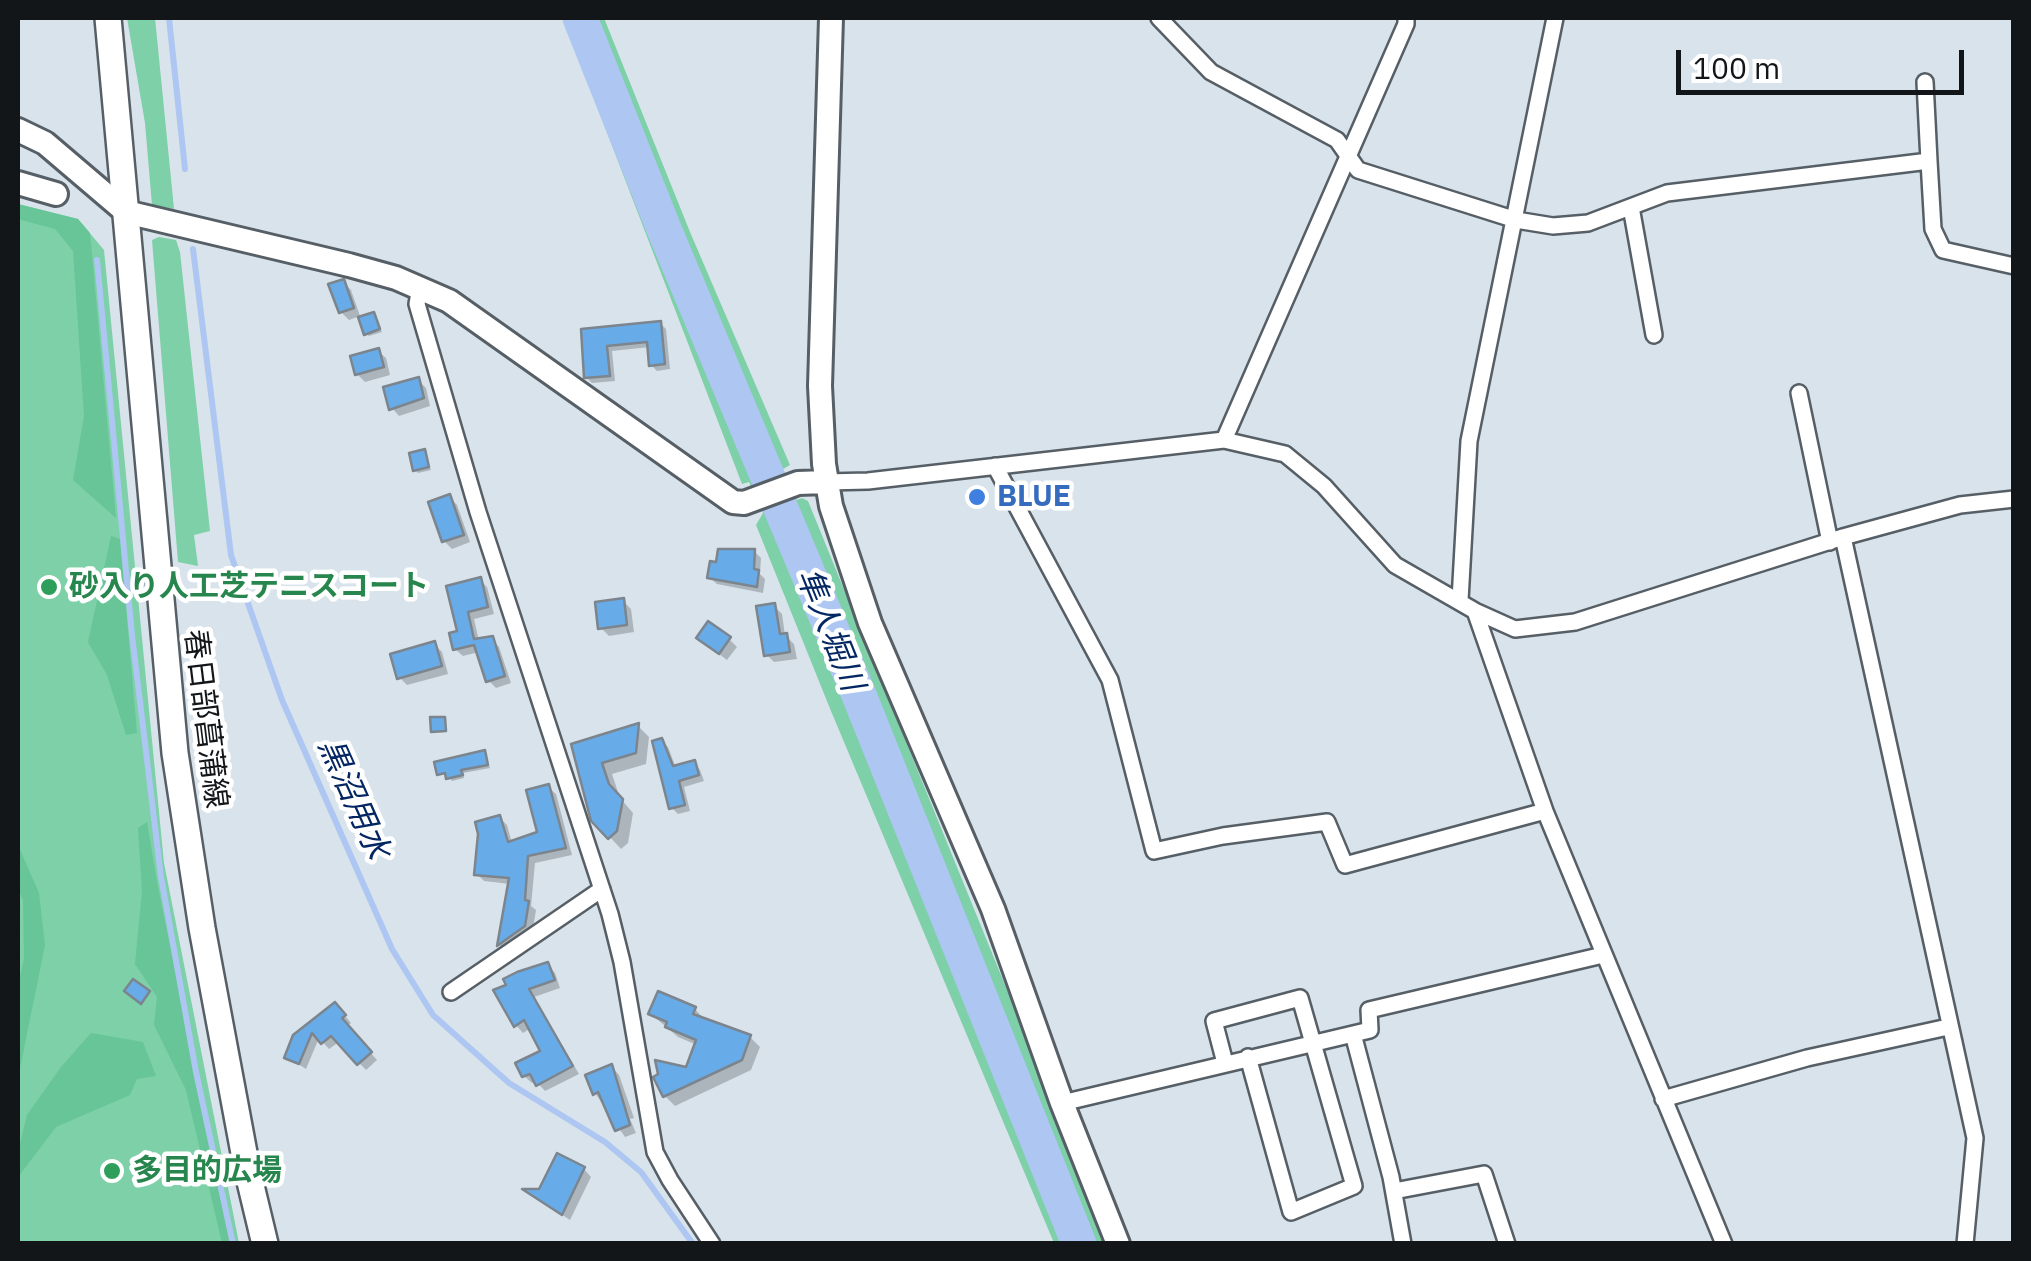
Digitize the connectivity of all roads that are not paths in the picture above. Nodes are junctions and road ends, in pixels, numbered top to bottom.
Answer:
1 (108, 18) edge
2 (830, 18) edge
3 (1159, 18) edge
4 (1406, 18) edge
5 (1555, 18) edge
6 (1925, 82) dead end
7 (18, 130) edge
8 (1349, 155) junction
9 (1928, 160) junction
10 (18, 183) edge
11 (56, 194) dead end
12 (1631, 207) junction
13 (126, 212) junction
14 (1516, 220) junction
15 (2014, 266) edge
16 (420, 287) junction
17 (1654, 335) dead end
18 (1799, 394) dead end
19 (1224, 440) junction
20 (995, 466) junction
21 (826, 482) junction
22 (2014, 499) edge
23 (1837, 540) junction
24 (1460, 600) junction
25 (1475, 611) junction
26 (1545, 812) junction
27 (602, 888) junction
28 (1603, 955) junction
29 (450, 992) dead end
30 (1948, 1028) junction
31 (1353, 1034) junction
32 (1311, 1043) junction
33 (1248, 1057) junction
34 (1224, 1062) junction
35 (1663, 1099) junction
36 (1062, 1102) junction
37 (1394, 1191) junction
38 (264, 1244) edge
39 (712, 1244) edge
40 (1118, 1244) edge
41 (1403, 1244) edge
42 (1507, 1244) edge
43 (1724, 1244) edge
44 (1965, 1244) edge

1 - 13 main road, 春日部菖蒲線
2 - 21 street
3 - 8 street
4 - 8 street
5 - 14 street
6 - 9 street
7 - 13 street
8 - 14 street
8 - 19 street
9 - 12 street
9 - 15 street
10 - 11 street
12 - 14 street
12 - 17 street
13 - 16 street
13 - 38 main road, 春日部菖蒲線
14 - 24 street
16 - 21 street
16 - 27 street
18 - 23 street
19 - 20 street
19 - 24 street
20 - 21 street
20 - 26 street
21 - 36 street
22 - 23 street
23 - 25 street
23 - 30 street
24 - 25 street
25 - 26 street
26 - 28 street
27 - 29 street
27 - 39 street
28 - 31 street
28 - 35 street
30 - 35 street
30 - 44 street
31 - 32 street
31 - 37 street
32 - 33 street
32 - 33 street
32 - 34 street
33 - 34 street
34 - 36 street
35 - 43 street
36 - 40 street
37 - 41 street
37 - 42 street

